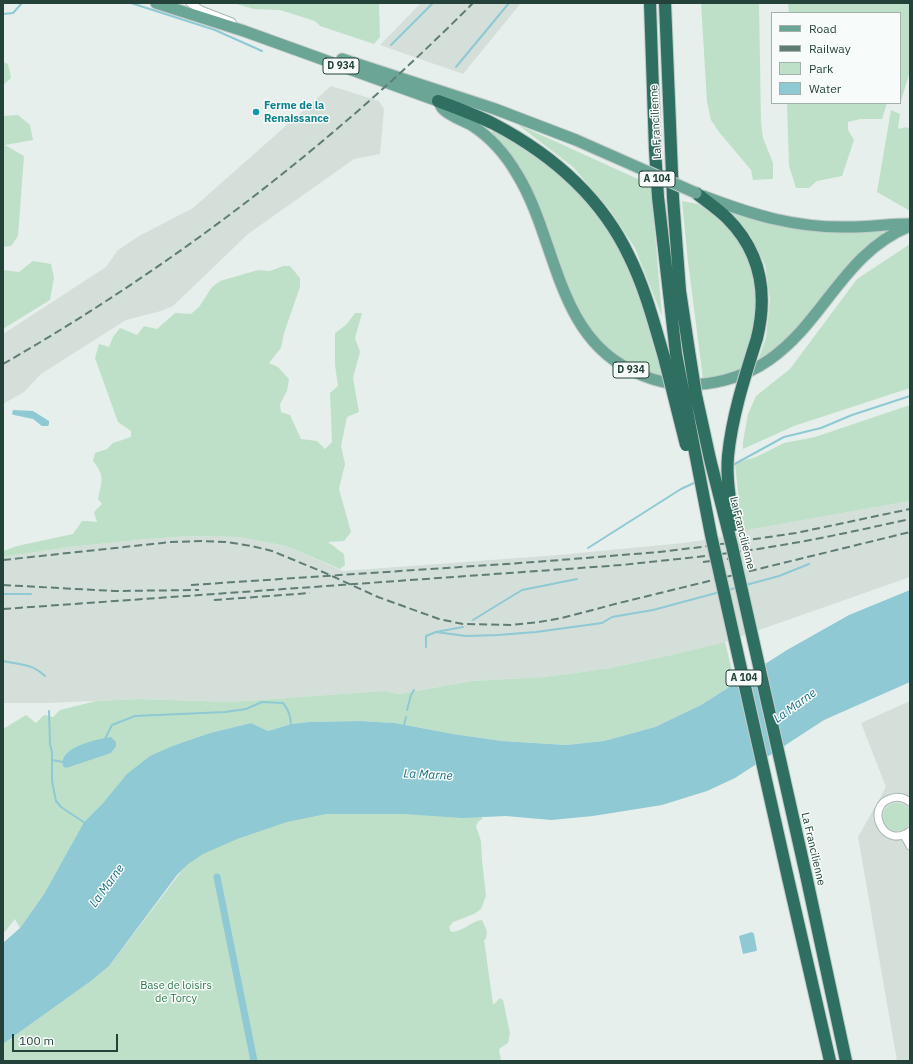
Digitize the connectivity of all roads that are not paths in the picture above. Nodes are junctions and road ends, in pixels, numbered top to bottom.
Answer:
1 (156, 3) edge
2 (166, 3) edge
3 (190, 3) edge
4 (650, 3) edge
5 (665, 3) edge
6 (241, 26) junction
7 (438, 101) junction
8 (696, 193) junction
9 (910, 225) edge
10 (699, 478) junction
11 (732, 546) junction
12 (910, 802) edge
13 (907, 833) edge
14 (910, 846) edge
15 (830, 1061) edge
16 (846, 1061) edge

1 - 7 main road, D 934
2 - 6 main road, D 934
3 - 6 street
4 - 10 highway, La Francilienne / A 104, bridge
5 - 11 highway, La Francilienne / A 104, bridge
6 - 8 main road, D 934, bridge
7 - 9 main road, D 934
7 - 10 highway, bridge
8 - 9 main road, D 934
8 - 11 highway, bridge
10 - 15 highway, La Francilienne / A 104, bridge
11 - 16 highway, La Francilienne / A 104, bridge
12 - 13 street
13 - 14 street

